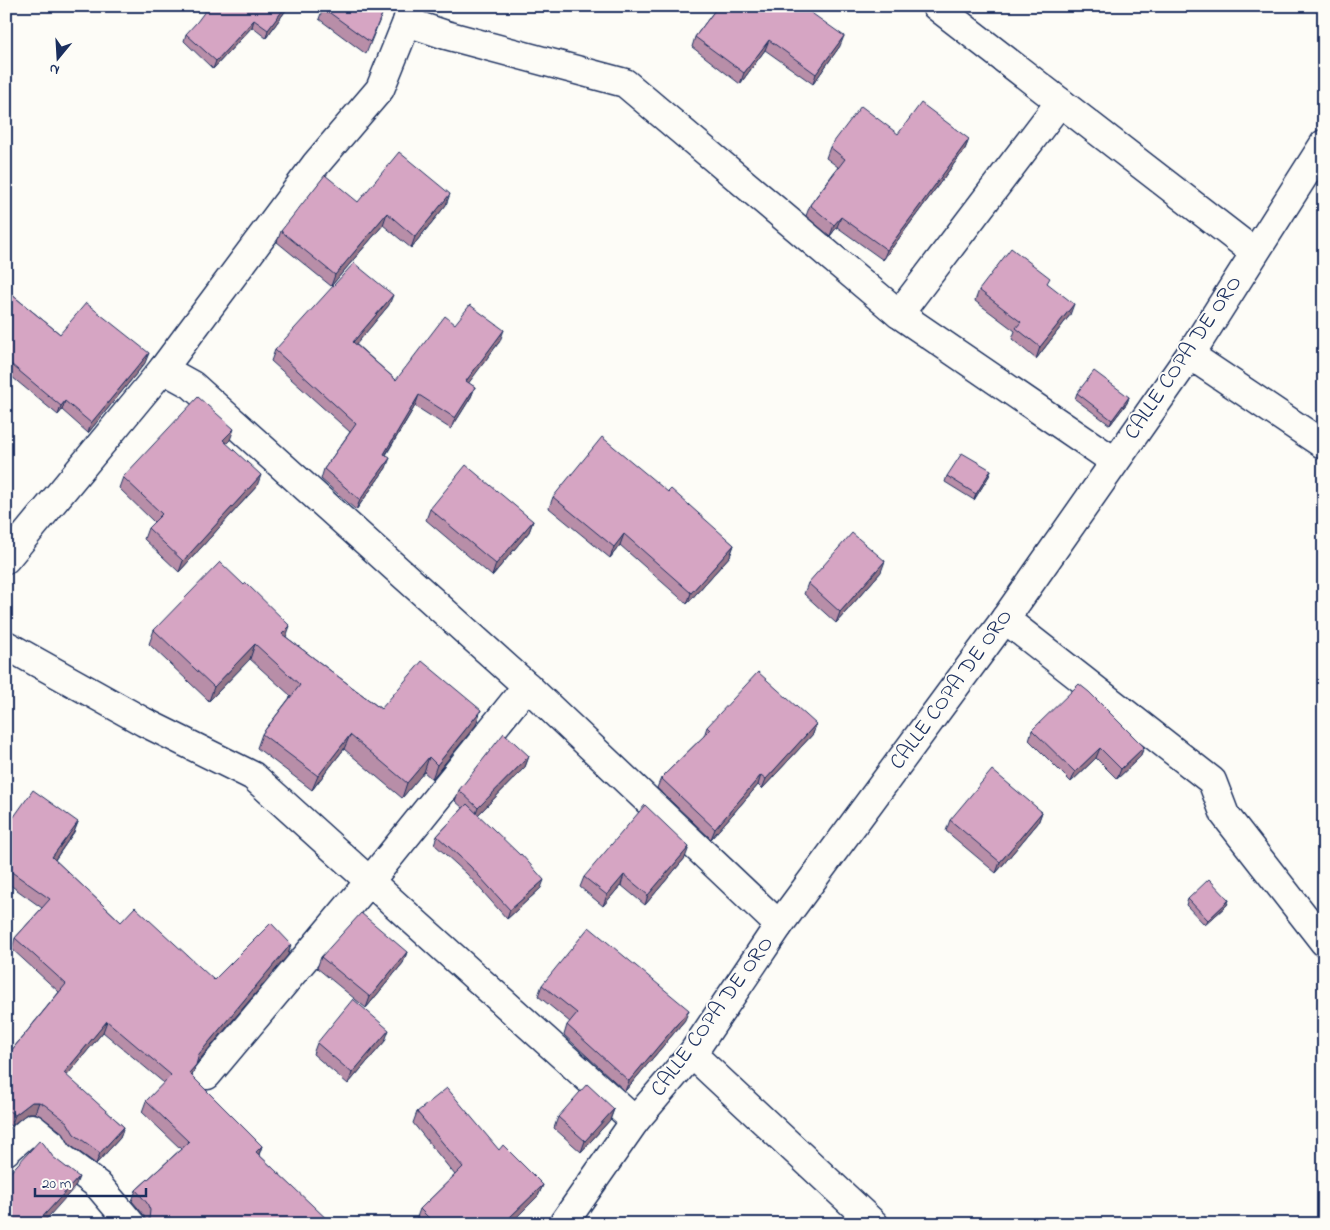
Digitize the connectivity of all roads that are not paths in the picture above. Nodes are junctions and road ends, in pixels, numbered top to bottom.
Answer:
1 (936, 6) edge
2 (409, 14) edge
3 (1060, 102) junction
4 (1324, 144) edge
5 (1254, 252) junction
6 (900, 314) junction
7 (1190, 355) junction
8 (163, 369) junction
9 (1324, 446) edge
10 (1114, 462) junction
11 (6, 559) edge
12 (1005, 619) junction
13 (6, 645) edge
14 (528, 686) junction
15 (370, 882) junction
16 (780, 926) junction
17 (1324, 942) edge
18 (692, 1054) junction
19 (207, 1075) dead end
20 (635, 1121) junction
21 (6, 1150) edge
22 (131, 1224) edge
23 (563, 1224) edge
24 (874, 1224) edge

1 - 3 street
2 - 6 street
2 - 8 street
3 - 5 street
3 - 6 street
4 - 5 street, CALLE COPA DE ORO
5 - 7 street, CALLE COPA DE ORO
6 - 10 street
7 - 9 street
7 - 10 street, CALLE COPA DE ORO
8 - 11 street
8 - 14 street
10 - 12 street, CALLE COPA DE ORO
12 - 16 street, CALLE COPA DE ORO
12 - 17 street
13 - 15 street
14 - 15 street
14 - 16 street
15 - 19 street
15 - 20 street
16 - 18 street, CALLE COPA DE ORO
18 - 20 street, CALLE COPA DE ORO
18 - 24 street
20 - 23 street, CALLE COPA DE ORO
21 - 22 street

